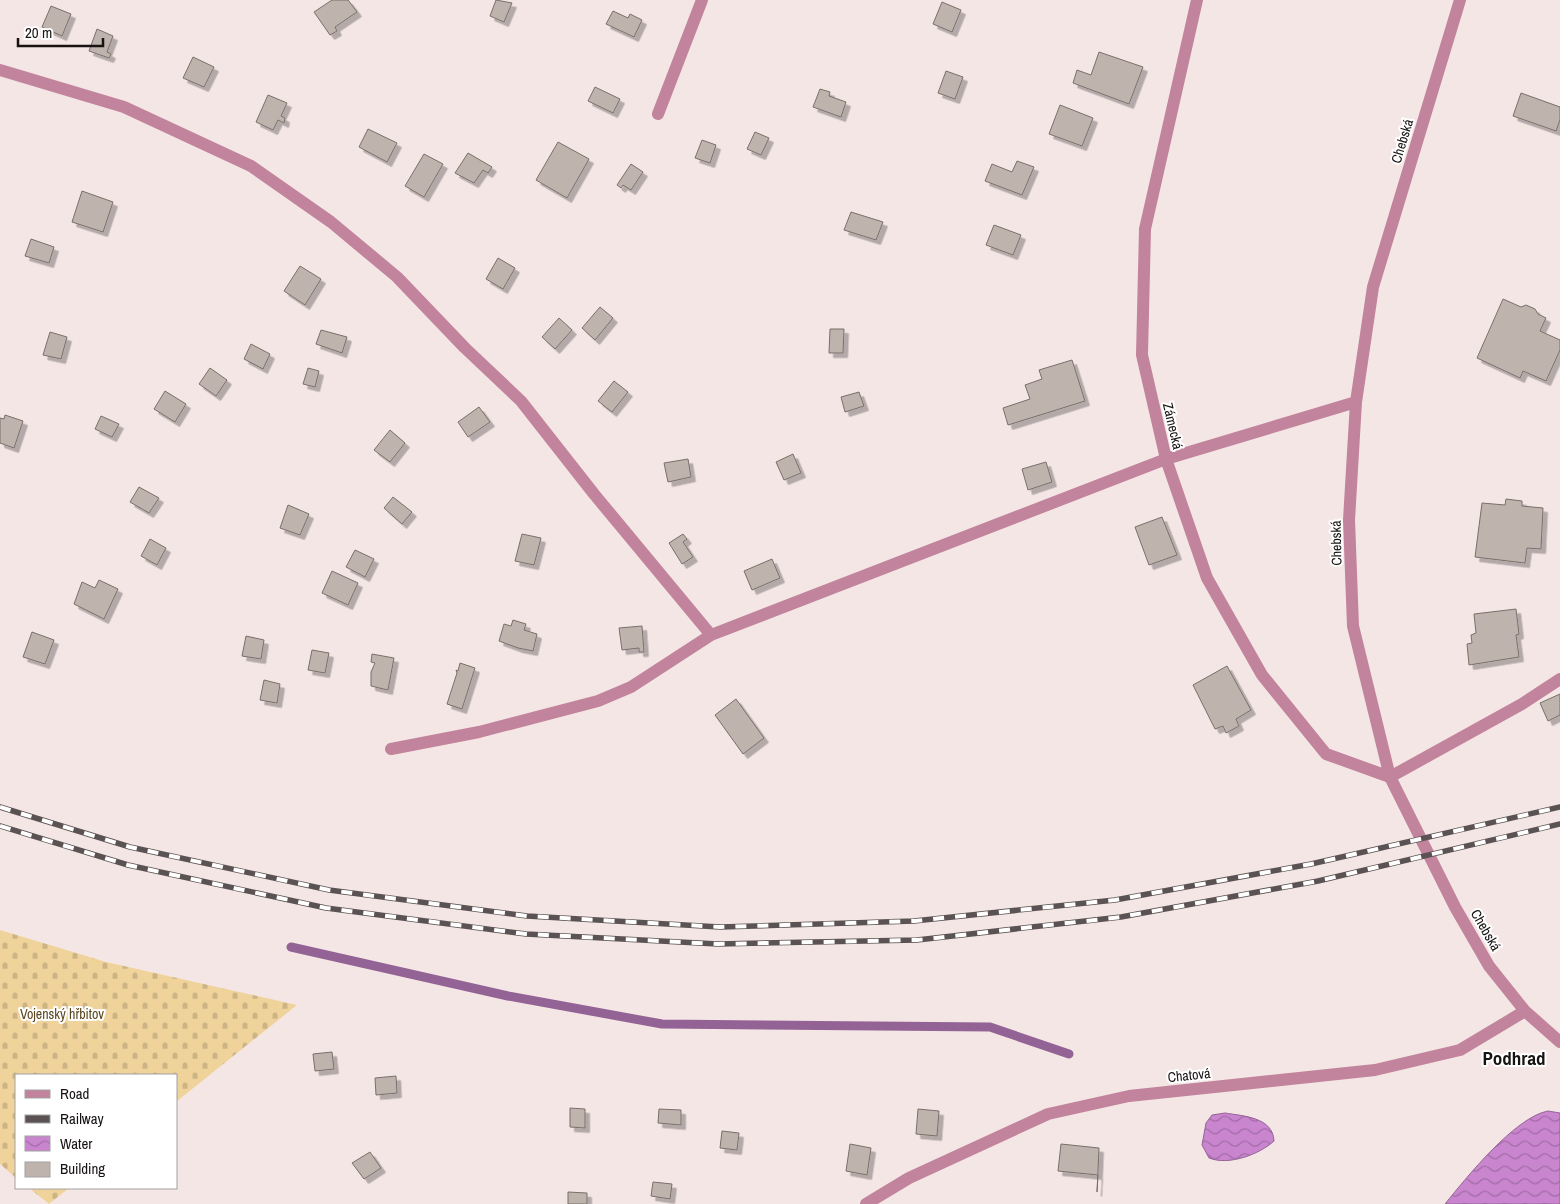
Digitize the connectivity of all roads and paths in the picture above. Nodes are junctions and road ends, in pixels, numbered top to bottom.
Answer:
1 (702, 0) edge
2 (1197, 0) edge
3 (1460, 0) edge
4 (0, 70) edge
5 (658, 114) dead end
6 (1356, 402) junction
7 (1166, 460) junction
8 (711, 635) junction
9 (1560, 678) edge
10 (390, 749) dead end
11 (1390, 777) junction
12 (1525, 1011) junction
13 (1560, 1042) edge
14 (866, 1204) edge

1 - 5 street
2 - 7 street, Zámecká
3 - 6 street, Chebská
4 - 8 street
6 - 7 street
6 - 11 street, Chebská
7 - 8 street
7 - 11 street, Zámecká
8 - 10 street
9 - 11 street
11 - 12 street, Chebská
12 - 13 street, Chebská
12 - 14 street, Chatová

